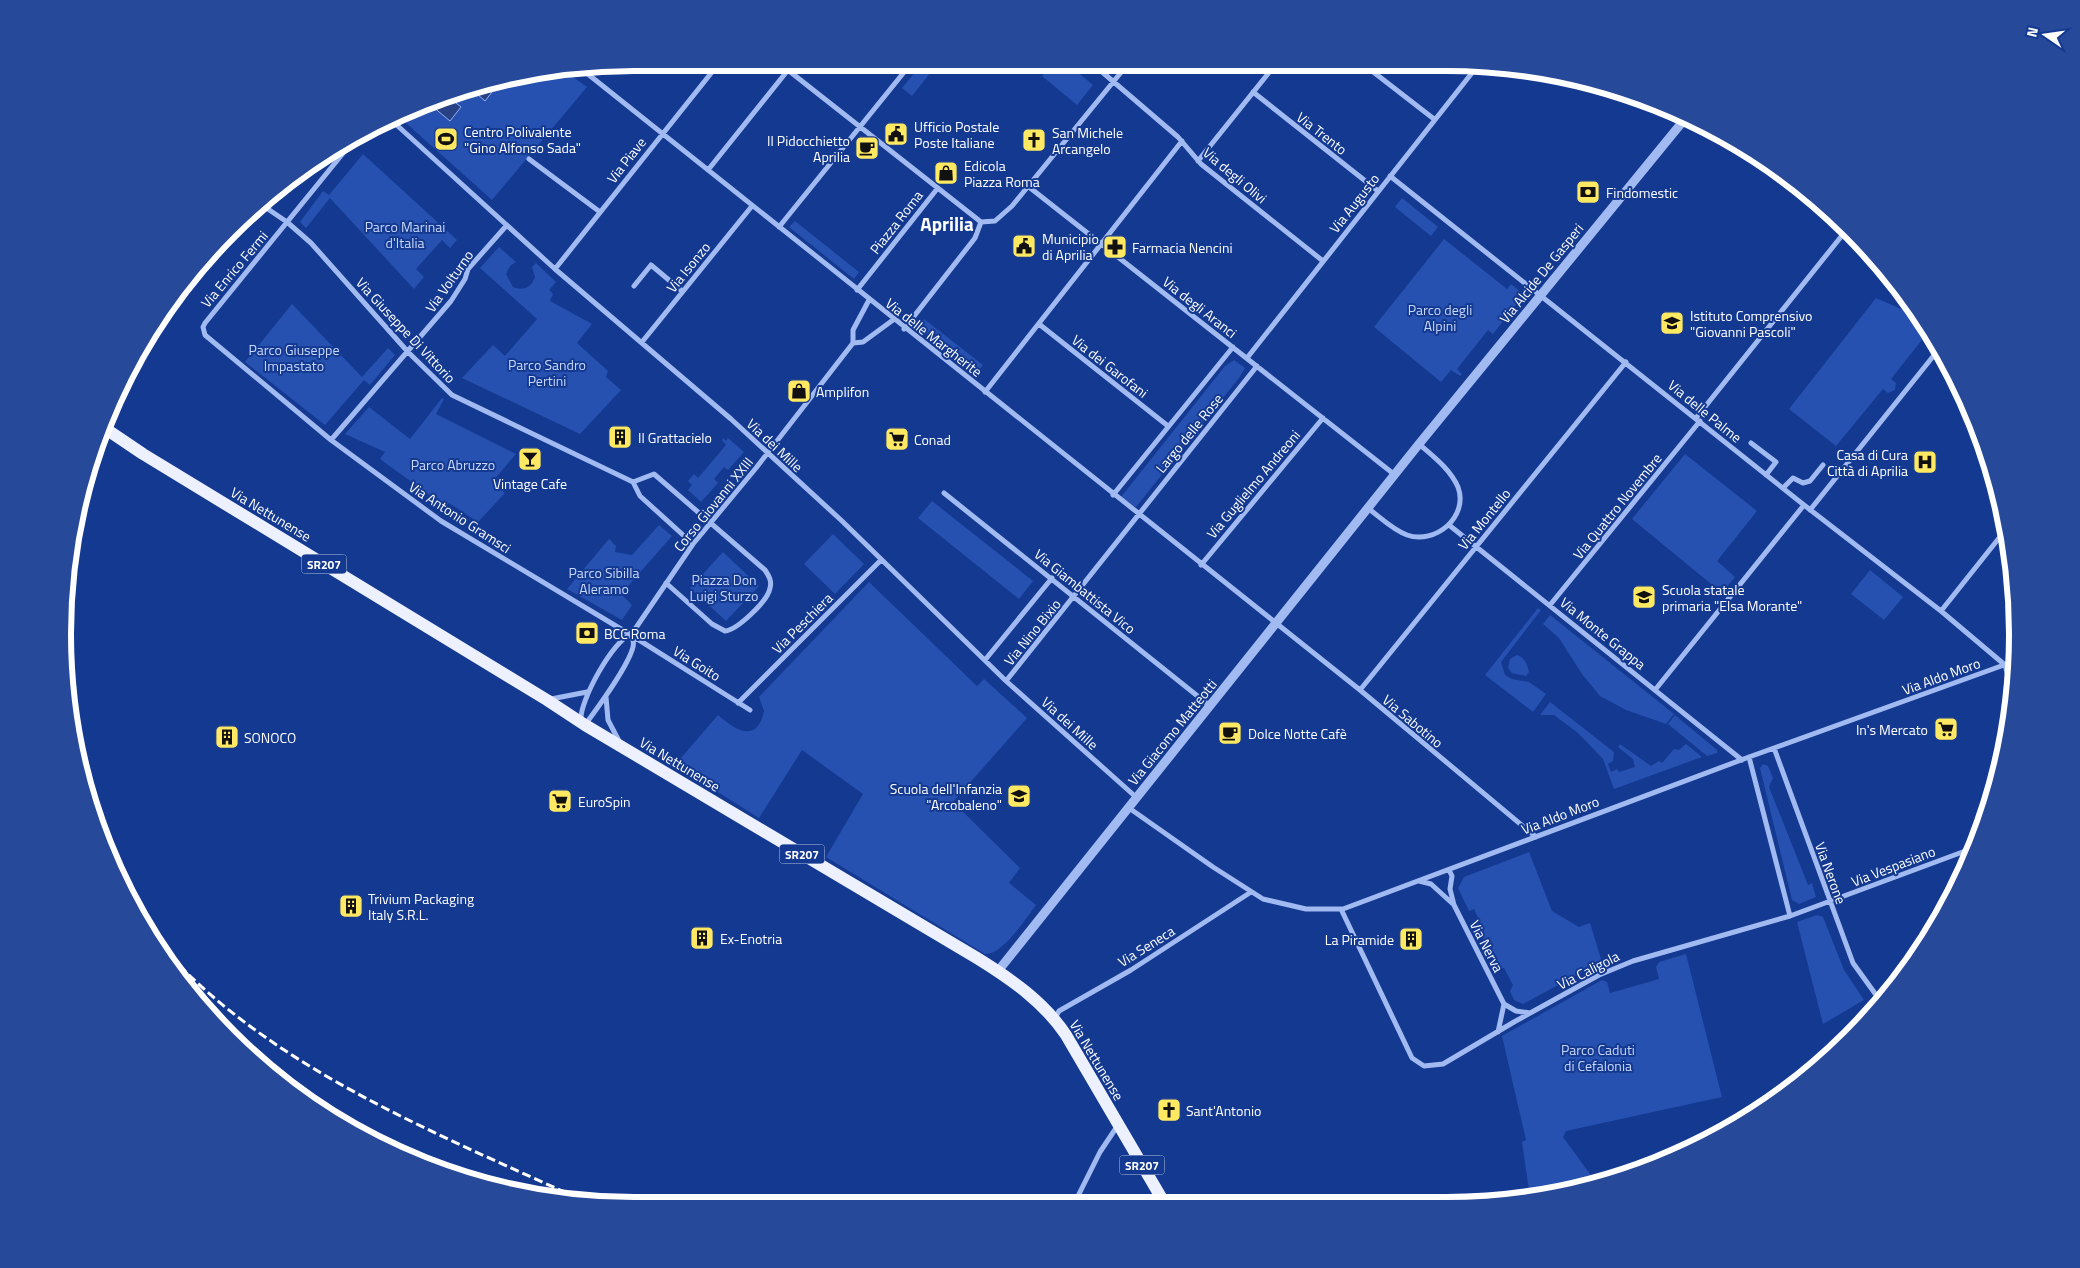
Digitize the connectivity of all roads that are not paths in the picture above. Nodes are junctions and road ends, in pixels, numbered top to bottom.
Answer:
1 (713, 71) edge
2 (784, 71) edge
3 (790, 71) edge
4 (905, 71) edge
5 (1102, 71) edge
6 (1122, 71) edge
7 (1270, 71) edge
8 (1372, 71) edge
9 (1473, 72) edge
10 (587, 73) edge
11 (1114, 81) junction
12 (1253, 92) junction
13 (1434, 119) junction
14 (1682, 123) edge
15 (396, 124) edge
16 (860, 127) junction
17 (662, 134) junction
18 (1182, 141) junction
19 (343, 153) edge
20 (530, 158) dead end
21 (1198, 161) junction
22 (708, 170) junction
23 (1390, 176) junction
24 (1030, 187) junction
25 (937, 189) junction
26 (1378, 191) junction
27 (752, 206) junction
28 (267, 208) edge
29 (600, 212) junction
30 (287, 222) junction
31 (981, 222) junction
32 (507, 225) junction
33 (778, 227) junction
34 (1843, 235) edge
35 (1102, 244) junction
36 (1323, 261) junction
37 (555, 268) junction
38 (634, 286) dead end
39 (857, 290) junction
40 (682, 291) junction
41 (1540, 296) junction
42 (869, 300) junction
43 (893, 320) junction
44 (204, 322) joint
45 (1039, 324) junction
46 (904, 329) junction
47 (642, 342) junction
48 (853, 343) junction
49 (1233, 347) junction
50 (408, 352) junction
51 (1934, 356) edge
52 (1247, 358) junction
53 (1626, 362) junction
54 (1257, 366) junction
55 (986, 392) junction
56 (1323, 418) junction
57 (1700, 421) junction
58 (1168, 426) junction
59 (109, 432) edge
60 (331, 440) junction
61 (1751, 443) dead end
62 (1419, 444) junction
63 (768, 453) junction
64 (1823, 464) dead end
65 (1766, 474) junction
66 (1396, 475) junction
67 (633, 482) junction
68 (1783, 488) junction
69 (944, 493) dead end
70 (1113, 494) junction
71 (1804, 505) junction
72 (1368, 509) junction
73 (1810, 510) junction
74 (1138, 515) junction
75 (710, 522) junction
76 (1449, 524) junction
77 (2000, 537) edge
78 (693, 544) junction
79 (1476, 546) junction
80 (881, 560) junction
81 (1201, 564) junction
82 (1052, 578) junction
83 (666, 582) junction
84 (1075, 596) junction
85 (1550, 606) junction
86 (1941, 611) junction
87 (1276, 624) junction
88 (631, 635) junction
89 (985, 660) junction
90 (2008, 664) edge
91 (2005, 665) junction
92 (2008, 674) edge
93 (1006, 681) junction
94 (1360, 690) junction
95 (1655, 690) junction
96 (588, 692) junction
97 (606, 696) junction
98 (548, 700) junction
99 (738, 703) junction
100 (1211, 706) junction
101 (750, 710) dead end
102 (583, 724) junction
103 (622, 747) junction
104 (1774, 748) junction
105 (1749, 757) junction
106 (1742, 760) junction
107 (1137, 798) junction
108 (1129, 808) junction
109 (1536, 837) junction
110 (1965, 851) edge
111 (1449, 870) junction
112 (1419, 881) junction
113 (1251, 892) junction
114 (1830, 903) junction
115 (1454, 905) junction
116 (1341, 909) junction
117 (1790, 916) junction
118 (998, 971) junction
119 (1877, 996) edge
120 (1504, 1004) junction
121 (1530, 1013) junction
122 (1055, 1019) junction
123 (1498, 1032) junction
124 (1119, 1125) junction
125 (1078, 1197) edge
126 (1161, 1197) edge

1 - 17 street, Via Piave
2 - 22 street
3 - 16 street
4 - 16 street
5 - 11 street, Via degli Olivi
6 - 11 street
7 - 12 street
8 - 13 street
9 - 13 street, Via Augusto
10 - 17 street, Via delle Margherite
11 - 18 street, Via degli Olivi
11 - 24 street
12 - 21 street
12 - 26 street, Via Trento
13 - 23 street, Via Augusto
14 - 41 street, Via Alcide De Gasperi
15 - 32 street, Via dei Mille
16 - 25 street
16 - 33 street
17 - 22 street, Via delle Margherite
17 - 29 street, Via Piave
18 - 21 street, Via degli Olivi
18 - 35 street
19 - 30 street, Via Enrico Fermi
20 - 29 street
21 - 36 street, Via degli Olivi
22 - 27 street, Via delle Margherite
23 - 26 street, Via Augusto
23 - 41 street, Via delle Palme
24 - 31 street
24 - 35 street, Via degli Aranci
25 - 31 street, Piazza Roma
25 - 39 street, Piazza Roma
26 - 36 street, Via Augusto
27 - 33 street, Via delle Margherite
27 - 40 street, Via Isonzo
28 - 30 street, Via Giuseppe Di Vittorio
29 - 37 street, Via Piave
30 - 44 street, Via Enrico Fermi
30 - 50 street, Via Giuseppe Di Vittorio
31 - 46 street
32 - 37 street, Via dei Mille
32 - 50 street, Via Volturno
33 - 39 street, Via delle Margherite
34 - 57 street, Via Quattro Novembre
35 - 45 street
35 - 49 street, Via degli Aranci
36 - 52 street, Via Augusto
37 - 47 street, Via dei Mille
38 - 40 street
39 - 42 street, Via delle Margherite
40 - 47 street, Via Isonzo
41 - 53 street, Via delle Palme
41 - 62 street, Via Alcide De Gasperi
42 - 43 street, Via delle Margherite
42 - 48 street
43 - 46 street, Via delle Margherite
43 - 48 street
44 - 60 street, Via Antonio Gramsci
45 - 55 street
45 - 58 street, Via dei Garofani
46 - 55 street, Via delle Margherite
47 - 63 street, Via dei Mille
48 - 63 street, Corso Giovanni XXIII
49 - 52 street, Via degli Aranci
49 - 58 street, Largo delle Rose
50 - 60 street, Via Volturno
50 - 67 street, Via Giuseppe Di Vittorio
51 - 73 street
52 - 54 street, Via degli Aranci
53 - 57 street, Via delle Palme
53 - 79 street, Via Montello
54 - 56 street, Via degli Aranci
54 - 74 street, Largo delle Rose
55 - 70 street, Via delle Margherite
56 - 66 street, Via degli Aranci
56 - 81 street, Via Guglielmo Andreoni
57 - 65 street, Via delle Palme
57 - 85 street, Via Quattro Novembre
58 - 70 street, Largo delle Rose
59 - 98 main road, Via Nettunense / SR207
60 - 88 street, Via Antonio Gramsci
61 - 65 street
62 - 66 street, Via Alcide De Gasperi
62 - 76 street
63 - 75 street, Corso Giovanni XXIII
63 - 80 street, Via dei Mille
64 - 68 street
65 - 68 street, Via delle Palme
66 - 72 street, Via Giacomo Matteotti
67 - 75 street
67 - 78 street
68 - 71 street, Via delle Palme
69 - 82 street, Via Giambattista Vico
70 - 74 street, Via delle Margherite
71 - 73 street, Via delle Palme
71 - 95 street
72 - 76 street
72 - 87 street, Via Giacomo Matteotti
73 - 86 street, Via delle Palme
74 - 81 street, Via delle Margherite
74 - 84 street, Largo delle Rose
75 - 78 street, Corso Giovanni XXIII
75 - 83 street
76 - 79 street, Via Monte Grappa
77 - 86 street
78 - 83 street, Corso Giovanni XXIII
79 - 85 street, Via Monte Grappa
79 - 94 street, Via Montello
80 - 89 street, Via dei Mille
80 - 99 street, Via Peschiera
81 - 87 street, Via delle Margherite
82 - 84 street, Via Giambattista Vico
82 - 89 street, Via Nino Bixio
83 - 88 street, Corso Giovanni XXIII
84 - 93 street, Via Nino Bixio
84 - 100 street, Via Giambattista Vico
85 - 95 street, Via Monte Grappa
86 - 91 street, Via delle Palme
87 - 94 street, Via Sabotino
87 - 100 street, Via Giacomo Matteotti
88 - 96 street, Corso Giovanni XXIII
88 - 97 street, Corso Giovanni XXIII
88 - 99 street, Via Goito
89 - 93 street, Via dei Mille
90 - 91 street, Via Aldo Moro
91 - 92 street
91 - 104 street, Via Aldo Moro
93 - 107 street, Via dei Mille
94 - 109 street, Via Sabotino
95 - 106 street, Via Monte Grappa
96 - 98 street
96 - 102 street, Corso Giovanni XXIII
97 - 102 street, Corso Giovanni XXIII
97 - 103 street
98 - 102 main road, Via Nettunense / SR207
99 - 101 street, Via Goito
100 - 107 street, Via Giacomo Matteotti
102 - 103 main road, Via Nettunense / SR207
103 - 118 main road, Via Nettunense / SR207
104 - 105 street, Via Aldo Moro
104 - 114 street, Via Nerone
105 - 106 street, Via Aldo Moro
105 - 117 street
106 - 109 street, Via Aldo Moro
107 - 108 street, Via Giacomo Matteotti
108 - 113 street, Via Aldo Moro
108 - 118 street, Via Giacomo Matteotti
109 - 111 street, Via Aldo Moro
110 - 114 street, Via Vespasiano
111 - 112 street, Via Aldo Moro
111 - 115 street, Via Nerva
112 - 115 street
112 - 116 street, Via Aldo Moro
113 - 116 street, Via Aldo Moro
113 - 122 street, Via Seneca
114 - 117 street, Via Vespasiano
114 - 119 street, Via Nerone
115 - 120 street, Via Nerva
116 - 123 street, Via Caligola
117 - 121 street, Via Caligola
118 - 122 main road, Via Nettunense / SR207
120 - 121 street
120 - 123 street
121 - 123 street, Via Caligola
122 - 124 main road, Via Nettunense / SR207
124 - 125 street
124 - 126 main road, Via Nettunense / SR207

